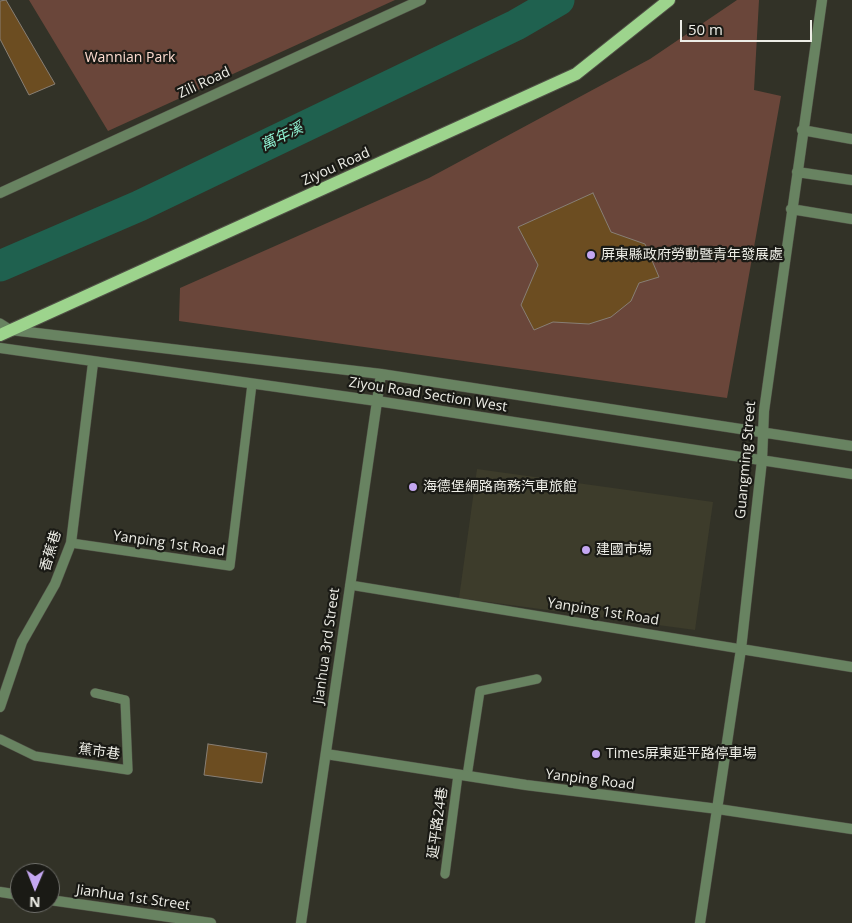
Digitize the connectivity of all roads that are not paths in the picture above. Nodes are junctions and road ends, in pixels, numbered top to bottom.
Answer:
1 (421, 0) edge
2 (669, 0) edge
3 (822, 0) edge
4 (802, 130) junction
5 (852, 139) edge
6 (797, 172) junction
7 (852, 180) edge
8 (0, 193) edge
9 (791, 209) junction
10 (852, 219) edge
11 (4, 329) edge
12 (0, 348) edge
13 (94, 363) junction
14 (381, 374) junction
15 (252, 384) junction
16 (377, 400) junction
17 (763, 432) junction
18 (852, 446) edge
19 (762, 460) junction
20 (852, 474) edge
21 (71, 543) junction
22 (350, 585) junction
23 (741, 649) junction
24 (852, 667) edge
25 (537, 679) dead end
26 (95, 694) dead end
27 (0, 707) edge
28 (0, 739) edge
29 (326, 754) junction
30 (462, 776) junction
31 (718, 809) junction
32 (852, 829) edge
33 (445, 874) dead end
34 (60, 901) edge
35 (211, 923) edge
36 (301, 923) edge
37 (700, 923) edge

1 - 8 street, Zili Road
2 - 11 main road, Ziyou Road
3 - 4 street, Guangming Street
4 - 5 street
4 - 6 street, Guangming Street
6 - 7 street
6 - 9 street, Guangming Street
9 - 10 street
9 - 17 street, Guangming Street
11 - 14 street, Ziyou Road Section West
12 - 13 street, Ziyou Road Section West
13 - 15 street, Ziyou Road Section West
13 - 21 street, 香蕉巷
14 - 16 street, Jianhua 3rd Street
14 - 17 street, Ziyou Road Section West
15 - 16 street, Ziyou Road Section West
15 - 21 lane, Yanping 1st Road
16 - 19 street, Ziyou Road Section West
16 - 22 street, Jianhua 3rd Street
17 - 18 street, Ziyou Road Section West
17 - 19 street, Guangming Street
19 - 20 street, Ziyou Road Section West
19 - 23 street, Guangming Street
21 - 27 street, 香蕉巷
22 - 23 lane, Yanping 1st Road
22 - 29 street, Jianhua 3rd Street
23 - 24 street, Yanping 1st Road
23 - 31 street, Guangming Street
25 - 30 lane, 延平路24巷
26 - 28 lane, 蕉市巷
29 - 30 street, Yanping Road
29 - 36 street, Jianhua 3rd Street
30 - 31 street, Yanping Road
30 - 33 lane, 延平路24巷
31 - 32 street, Yanping Road
31 - 37 street, Guangming Street
34 - 35 street, Jianhua 1st Street

